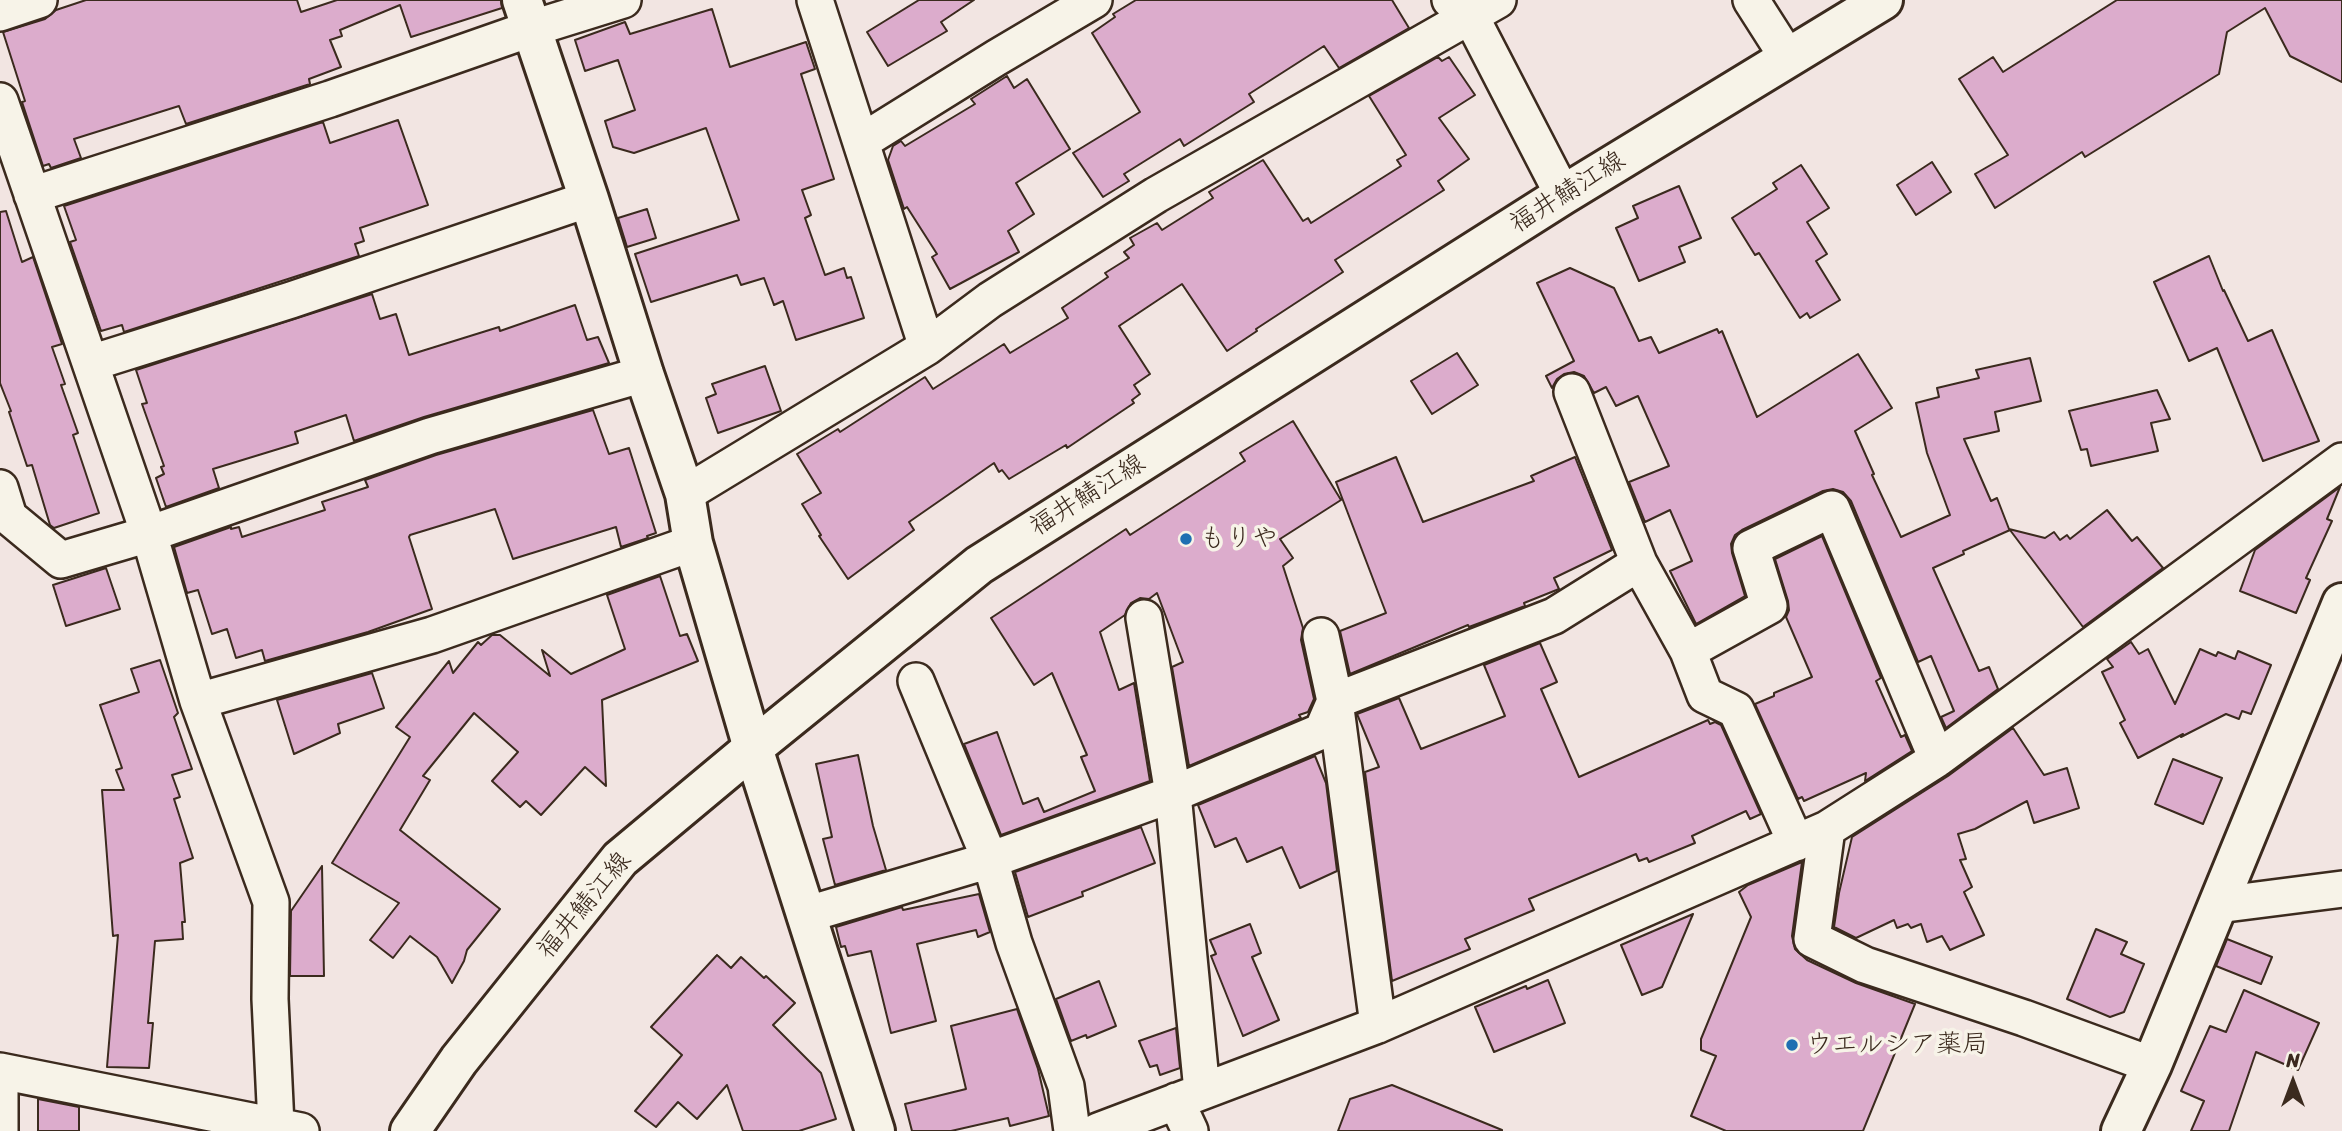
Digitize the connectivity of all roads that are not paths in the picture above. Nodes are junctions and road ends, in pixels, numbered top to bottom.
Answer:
1 (39, 0) edge
2 (623, 0) edge
3 (815, 0) edge
4 (1094, 0) edge
5 (1751, 0) edge
6 (1883, 0) edge
7 (1473, 6) edge
8 (0, 13) edge
9 (526, 15) edge
10 (1788, 58) junction
11 (0, 101) edge
12 (861, 142) junction
13 (32, 195) junction
14 (1563, 195) junction
15 (589, 200) junction
16 (927, 347) junction
17 (91, 363) junction
18 (644, 374) junction
19 (1572, 392) dead end
20 (2342, 461) edge
21 (0, 488) edge
22 (685, 494) junction
23 (149, 534) junction
24 (693, 543) junction
25 (1639, 563) junction
26 (2342, 603) edge
27 (1144, 618) dead end
28 (1321, 636) dead end
29 (1688, 651) junction
30 (916, 681) dead end
31 (198, 701) junction
32 (1335, 701) junction
33 (752, 748) junction
34 (1937, 759) junction
35 (1173, 794) junction
36 (1827, 829) junction
37 (1796, 843) junction
38 (990, 860) junction
39 (2342, 889) edge
40 (2218, 905) junction
41 (805, 915) junction
42 (1378, 1025) junction
43 (2152, 1065) junction
44 (0, 1071) edge
45 (1189, 1108) edge
46 (288, 1128) edge
47 (0, 1131) edge
48 (410, 1131) edge
49 (875, 1131) edge
50 (1072, 1131) edge
51 (1098, 1131) edge
52 (2122, 1131) edge

1 - 8 street
2 - 9 street
3 - 12 street
4 - 12 street
5 - 10 street
6 - 10 main road, 福井鯖江線
7 - 14 street
7 - 16 street
9 - 13 street
9 - 15 main road
10 - 14 main road, 福井鯖江線
11 - 13 street
12 - 16 street
13 - 17 street
14 - 33 main road, 福井鯖江線
15 - 17 street
15 - 18 main road
16 - 22 street
17 - 23 street
18 - 22 main road
18 - 23 street
19 - 25 street
20 - 34 street
21 - 23 street
22 - 24 main road
23 - 31 street
24 - 31 street
24 - 33 main road
25 - 29 street
25 - 32 street
26 - 40 main road
27 - 35 street
28 - 32 street
29 - 34 street
29 - 37 street
30 - 38 street
31 - 46 street
32 - 35 street
32 - 42 street
33 - 41 main road
33 - 48 main road, 福井鯖江線
34 - 36 street
35 - 38 street
35 - 45 street
36 - 37 street
36 - 43 street
37 - 42 street
38 - 41 street
38 - 50 street
39 - 40 street
40 - 43 main road
41 - 49 main road
42 - 45 street
43 - 52 main road
44 - 46 street
44 - 47 street
45 - 51 street

